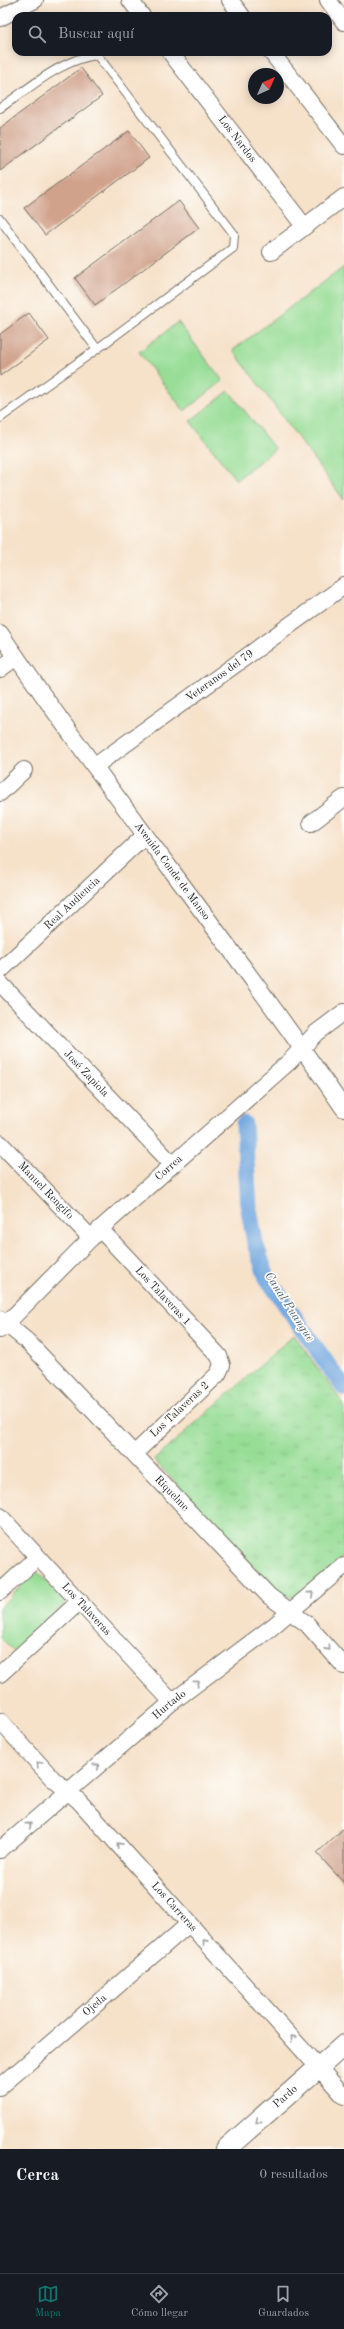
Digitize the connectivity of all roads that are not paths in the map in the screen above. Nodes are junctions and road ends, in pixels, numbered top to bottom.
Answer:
1 (130, 0) edge
2 (230, 0) edge
3 (328, 0) edge
4 (31, 1) edge
5 (139, 12) edge
6 (239, 12) edge
7 (0, 18) edge
8 (344, 22) edge
9 (84, 56) edge
10 (97, 56) edge
11 (173, 56) edge
12 (274, 56) edge
13 (0, 108) edge
14 (344, 146) edge
15 (344, 198) edge
16 (0, 219) edge
17 (304, 226) junction
18 (270, 252) dead end
19 (98, 349) junction
20 (0, 418) edge
21 (344, 586) edge
22 (0, 633) edge
23 (16, 657) junction
24 (0, 668) edge
25 (95, 766) junction
26 (24, 770) dead end
27 (0, 793) edge
28 (344, 798) edge
29 (311, 823) dead end
30 (144, 836) junction
31 (0, 971) edge
32 (0, 983) edge
33 (344, 1012) edge
34 (303, 1049) junction
35 (344, 1109) edge
36 (0, 1143) edge
37 (172, 1164) junction
38 (95, 1234) junction
39 (2, 1324) edge
40 (222, 1365) joint
41 (135, 1453) junction
42 (0, 1516) edge
43 (38, 1557) junction
44 (344, 1566) edge
45 (0, 1592) edge
46 (80, 1602) junction
47 (289, 1612) junction
48 (344, 1666) edge
49 (0, 1674) edge
50 (172, 1702) junction
51 (0, 1721) edge
52 (68, 1791) junction
53 (0, 1850) edge
54 (190, 1924) junction
55 (344, 2045) edge
56 (319, 2067) junction
57 (0, 2087) edge
58 (344, 2096) edge
59 (226, 2149) edge

1 - 5 street
2 - 6 street
3 - 8 street
4 - 7 street
9 - 13 lane
10 - 19 lane
11 - 17 street, Los Nardos
12 - 14 street
15 - 17 street
16 - 19 lane
17 - 18 street
19 - 20 lane
21 - 25 street, Veteranos del 79
22 - 23 street, Avenida Conde de Manso
23 - 24 street
23 - 25 street, Avenida Conde de Manso
25 - 30 street, Avenida Conde de Manso
26 - 27 street
28 - 29 street
30 - 31 street, Real Audiencia
30 - 34 street, Avenida Conde de Manso
32 - 37 street, José Zapiola
33 - 34 street, Correa
34 - 35 street, Avenida Conde de Manso
34 - 37 street, Correa
36 - 38 street, Manuel Rengifo
37 - 38 street, Correa
38 - 39 street, Correa
38 - 40 street, Los Talaveras 1
39 - 41 street, Riquelme
40 - 41 street, Los Talaveras 2
41 - 47 street, Riquelme
42 - 43 street, Los Talaveras
43 - 45 street
43 - 46 street, Los Talaveras
47 -> 44 street, Hurtado
46 - 49 street
46 - 50 street, Los Talaveras
47 -> 48 street, Riquelme
50 -> 47 street, Hurtado
52 -> 50 street, Hurtado
52 -> 51 street, Los Carreras
53 -> 52 street, Hurtado
54 -> 52 street, Los Carreras
56 -> 54 street, Los Carreras
54 - 57 street, Ojeda
55 - 56 street, Pardo
56 - 58 street, Los Carreras
56 -> 59 street, Pardo

